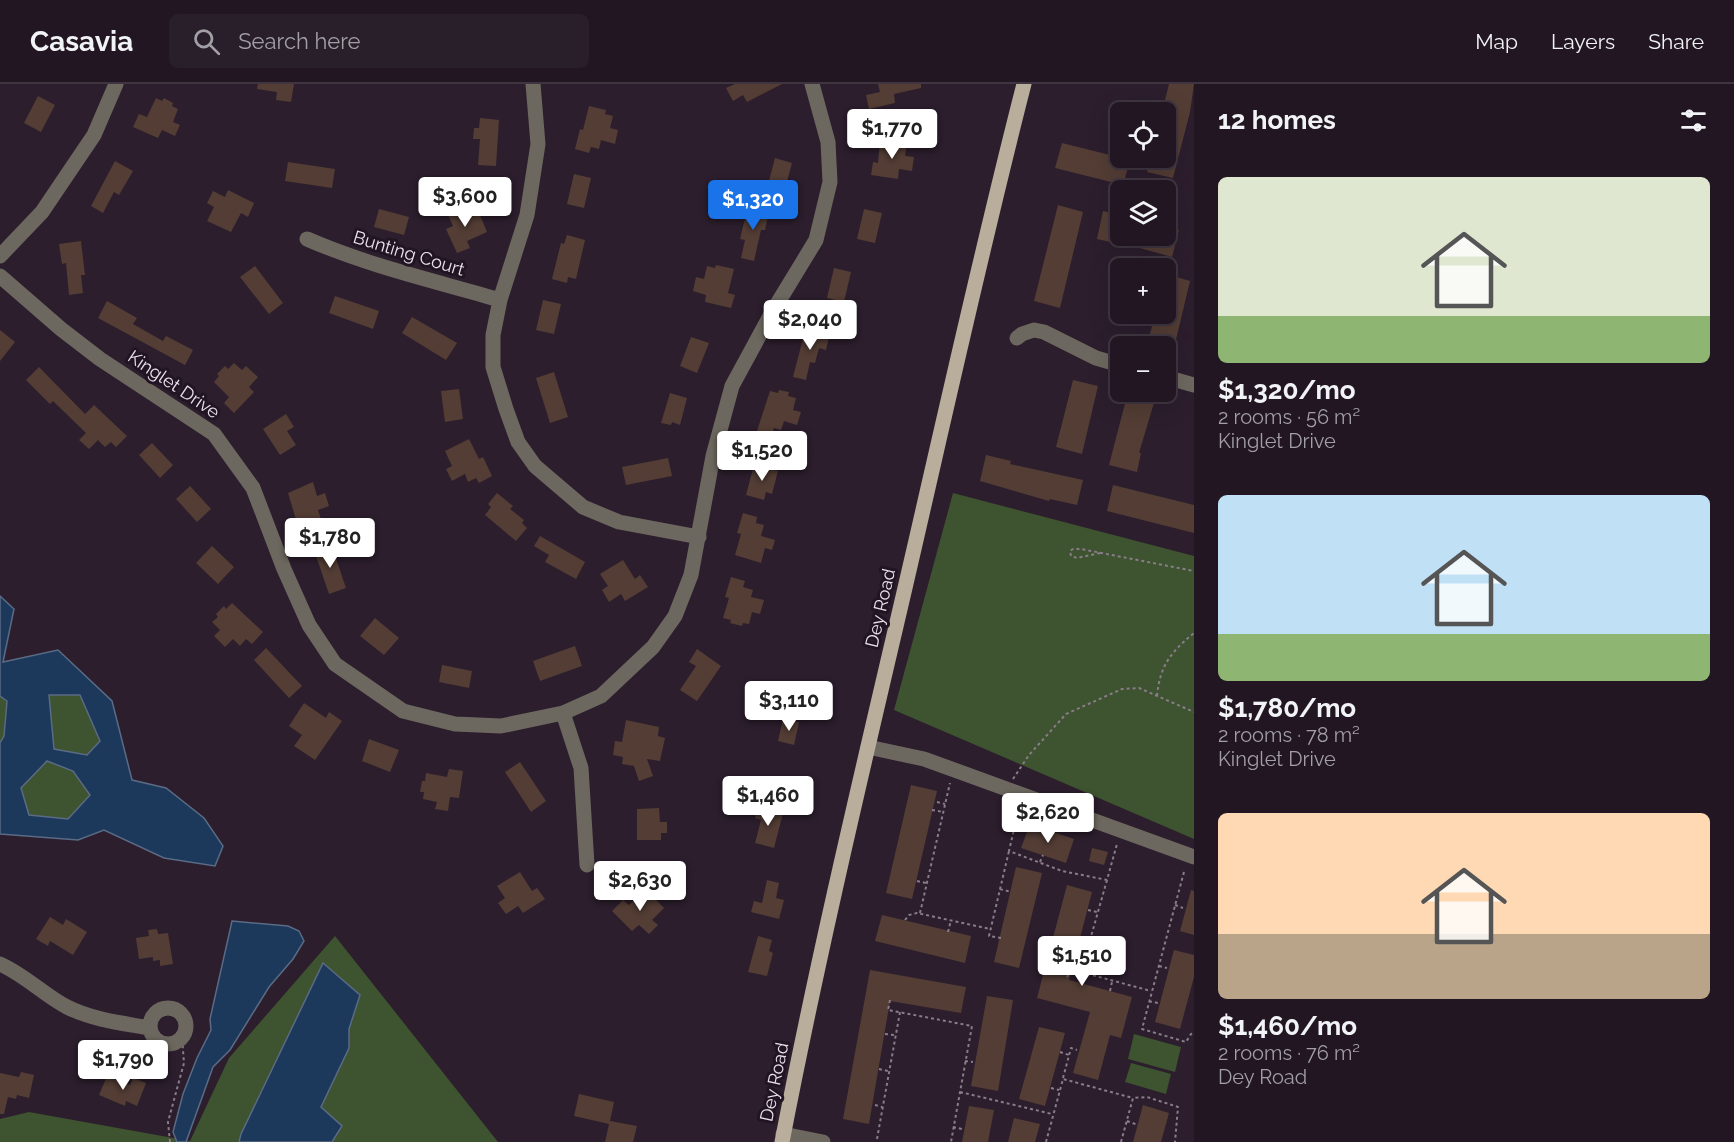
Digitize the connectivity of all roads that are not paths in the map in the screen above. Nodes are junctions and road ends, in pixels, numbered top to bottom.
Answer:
1 (116, 84) edge
2 (533, 84) edge
3 (812, 84) edge
4 (1024, 84) edge
5 (307, 239) dead end
6 (0, 256) edge
7 (0, 276) edge
8 (500, 300) junction
9 (1017, 338) dead end
10 (1110, 363) edge
11 (1176, 380) edge
12 (1194, 385) edge
13 (699, 537) junction
14 (563, 713) junction
15 (868, 747) junction
16 (1194, 857) edge
17 (587, 865) dead end
18 (0, 964) edge
19 (150, 1028) junction
20 (782, 1138) edge
21 (823, 1142) edge

1 - 6 street
2 - 8 street
3 - 13 street, Kinglet Drive
4 - 15 main road, Dey Road
5 - 8 street, Bunting Court
7 - 14 street, Kinglet Drive
8 - 13 street
9 - 10 street
11 - 12 street
13 - 14 street, Kinglet Drive
14 - 17 street
15 - 16 street
15 - 20 main road, Dey Road
18 - 19 street
19 - 19 street
20 - 21 street

